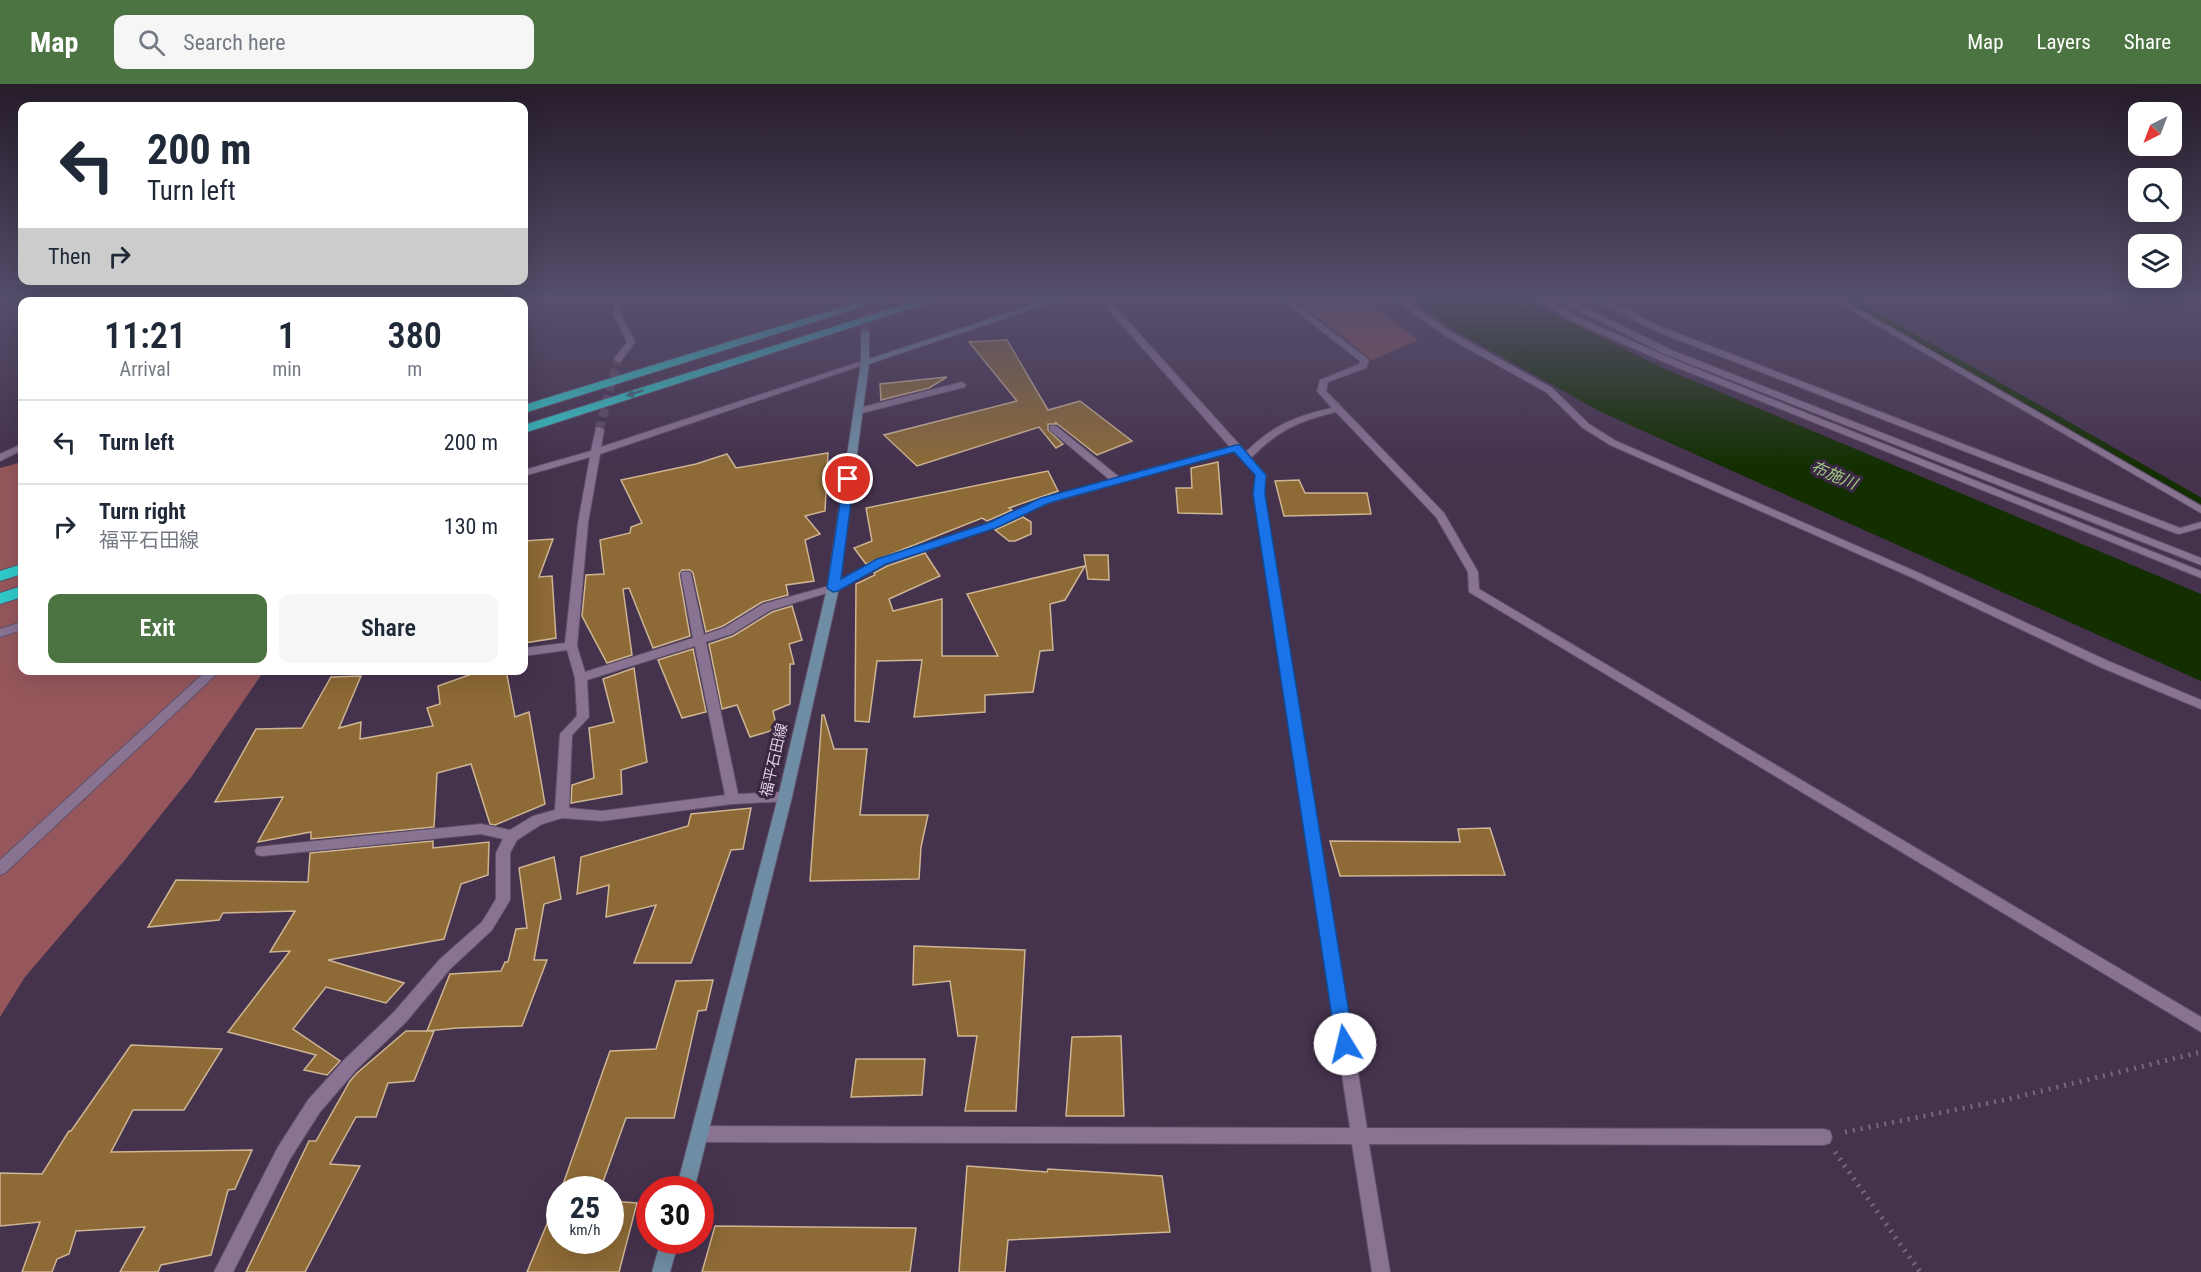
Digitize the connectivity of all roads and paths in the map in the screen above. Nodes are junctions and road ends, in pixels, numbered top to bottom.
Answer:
1 (620, 355) edge
2 (698, 355) edge
3 (756, 355) edge
4 (865, 355) edge
5 (888, 355) edge
6 (1154, 355) edge
7 (1359, 355) edge
8 (1487, 355) edge
9 (1657, 355) edge
10 (1677, 355) edge
11 (1727, 355) edge
12 (1933, 355) edge
13 (618, 358) tunnel mouth
14 (865, 363) junction
15 (962, 385) dead end
16 (528, 408) edge
17 (1339, 409) junction
18 (858, 411) junction
19 (528, 428) edge
20 (1053, 428) dead end
21 (599, 430) tunnel mouth
22 (18, 449) edge
23 (596, 452) junction
24 (1241, 453) junction
25 (0, 458) edge
26 (528, 472) edge
27 (1117, 481) junction
28 (2201, 510) edge
29 (2201, 525) edge
30 (2201, 562) edge
31 (18, 570) edge
32 (686, 574) dead end
33 (2201, 575) edge
34 (0, 576) edge
35 (833, 588) junction
36 (18, 592) edge
37 (0, 599) edge
38 (18, 627) edge
39 (0, 633) edge
40 (701, 640) junction
41 (571, 646) junction
42 (528, 651) edge
43 (210, 675) edge
44 (581, 678) junction
45 (2201, 705) edge
46 (785, 797) junction
47 (732, 799) junction
48 (562, 813) junction
49 (512, 836) junction
50 (262, 851) dead end
51 (0, 868) edge
52 (2201, 1025) edge
53 (2201, 1052) edge
54 (701, 1134) junction
55 (1359, 1136) junction
56 (1824, 1137) junction
57 (689, 1176) edge
58 (666, 1254) edge
59 (223, 1272) edge
60 (661, 1272) edge
61 (1381, 1272) edge
62 (1920, 1272) edge

1 - 13 street
2 - 16 highway
3 -> 19 highway
4 - 14 main road, 福平石田線
5 - 14 main road
6 - 24 street
7 - 17 street
8 - 45 street
9 - 33 street
10 - 30 street
11 - 29 street
12 - 28 street
14 - 18 main road, 福平石田線
14 - 23 street
15 - 18 street
17 - 24 street
17 - 52 street
18 - 35 main road, 福平石田線
20 - 27 street
21 - 23 street
22 - 25 street
23 - 26 street
23 - 41 street
24 - 27 street
24 - 55 street
27 - 35 street
31 - 34 highway
32 - 40 street
35 - 40 street
35 - 46 main road, 福平石田線
36 - 37 highway
38 - 39 street
40 - 44 street
40 - 47 street
41 - 42 street
41 - 44 street
43 - 51 street
44 - 48 street
46 - 47 street
46 - 54 main road, 福平石田線
47 - 48 street
48 - 49 street
49 - 50 street
49 - 59 street
53 - 56 path
54 - 55 street
54 - 57 main road, 福平石田線
55 - 56 street
55 - 61 street
56 - 62 path
58 - 60 main road

